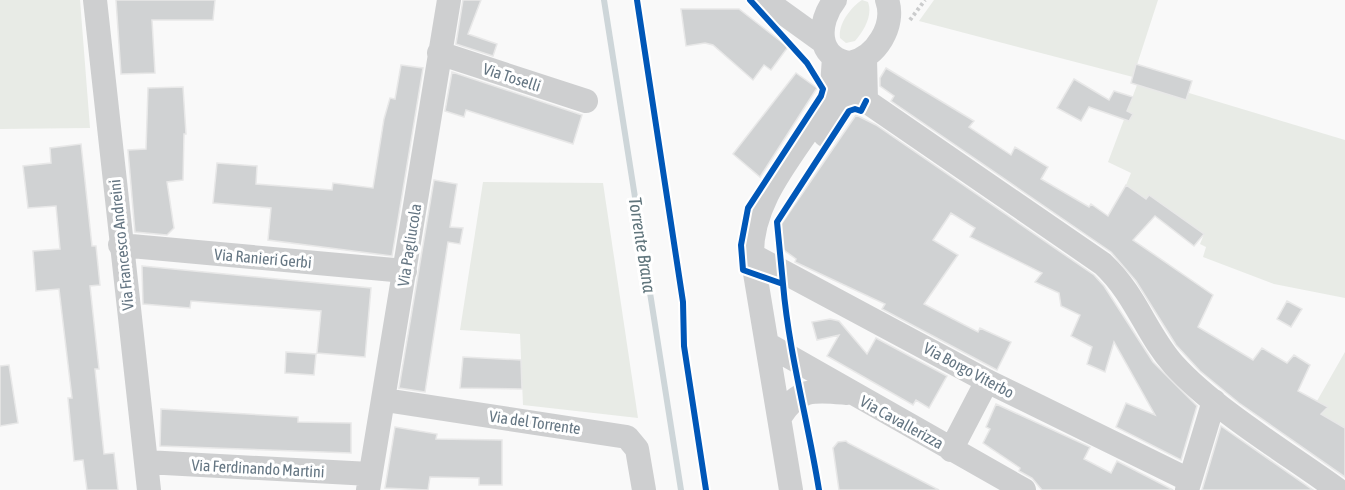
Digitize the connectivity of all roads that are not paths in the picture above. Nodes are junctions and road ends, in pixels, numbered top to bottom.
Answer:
1 (95, 0) edge
2 (449, 0) edge
3 (767, 0) edge
4 (887, 0) edge
5 (839, 39) edge
6 (439, 53) junction
7 (586, 101) dead end
8 (120, 245) junction
9 (756, 257) junction
10 (405, 271) junction
11 (767, 344) junction
12 (987, 381) junction
13 (852, 394) junction
14 (385, 400) junction
15 (1214, 401) junction
16 (780, 417) junction
17 (951, 450) junction
18 (146, 462) junction
19 (369, 482) edge
20 (1188, 485) edge
21 (149, 490) edge
22 (644, 490) edge
23 (792, 490) edge
24 (1024, 490) edge
25 (1338, 490) edge

1 - 8 street, Via Francesco Andreini
2 - 6 street, Via Pagliucola
3 - 5 street
4 - 5 street
5 - 9 street
5 - 15 street
6 - 7 street, Via Toselli
6 - 10 street, Via Pagliucola
8 - 10 street, Via Ranieri Gerbi
8 - 18 street, Via Francesco Andreini
9 - 11 street
9 - 12 street, Via Borgo Viterbo
10 - 14 street, Via Pagliucola
11 - 13 street, Via Cavallerizza
11 - 16 street
12 - 17 street, Via Cavallerizza
12 - 20 street, Via Borgo Viterbo
13 - 16 street, Via Cavallerizza
13 - 17 street, Via Cavallerizza
14 - 19 street, Via Pagliucola
14 - 22 street, Via del Torrente
15 - 20 street
15 - 25 street
16 - 23 street
17 - 24 street, Via Cavallerizza
18 - 19 street, Via Ferdinando Martini
18 - 21 street, Via Francesco Andreini

